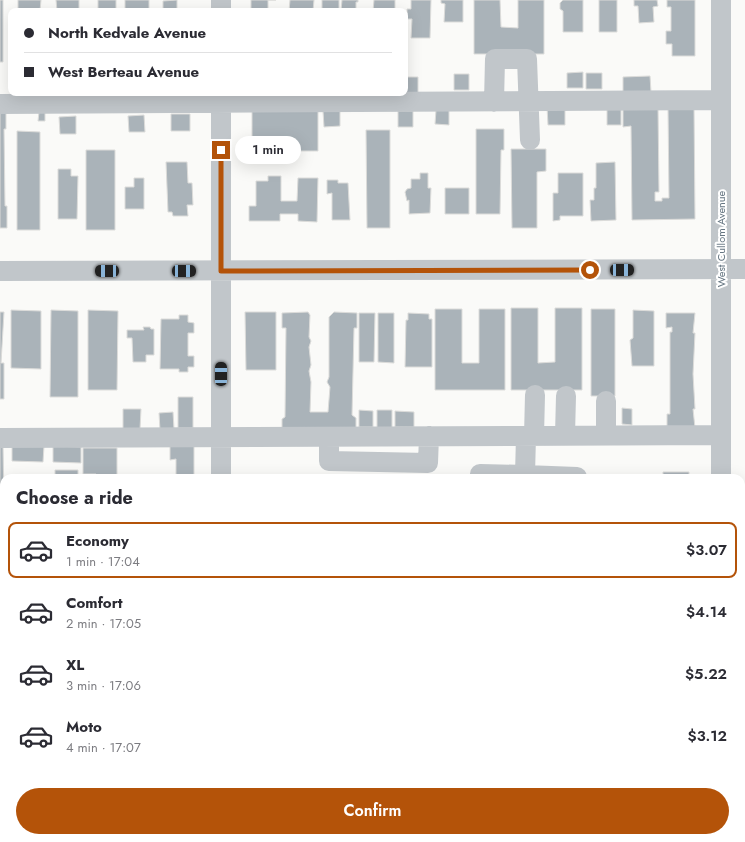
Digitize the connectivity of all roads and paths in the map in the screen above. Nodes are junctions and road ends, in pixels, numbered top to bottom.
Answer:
1 (721, 0) edge
2 (221, 98) edge
3 (721, 100) junction
4 (529, 101) junction
5 (494, 102) junction
6 (0, 104) edge
7 (530, 140) dead end
8 (721, 269) junction
9 (745, 269) edge
10 (221, 271) junction
11 (0, 272) edge
12 (535, 395) dead end
13 (566, 396) dead end
14 (606, 401) dead end
15 (565, 435) junction
16 (606, 435) junction
17 (721, 435) junction
18 (429, 436) junction
19 (530, 436) junction
20 (221, 437) junction
21 (329, 437) junction
22 (0, 438) edge
23 (221, 474) edge
24 (525, 474) edge
25 (720, 474) edge

1 - 3 street, West Cullom Avenue
2 - 5 street
2 - 6 street
2 - 10 street
3 - 4 street
3 - 8 street, West Cullom Avenue
4 - 5 street
4 - 5 street
4 - 7 street
8 - 9 street
8 - 10 street
8 - 17 street, West Cullom Avenue
10 - 11 street
10 - 20 street
12 - 19 street
13 - 15 street
14 - 16 street
15 - 16 street
15 - 19 street
16 - 17 street
17 - 25 street, West Cullom Avenue
18 - 19 street
18 - 21 street
18 - 21 street
19 - 24 street
20 - 21 street
20 - 22 street
20 - 23 street

